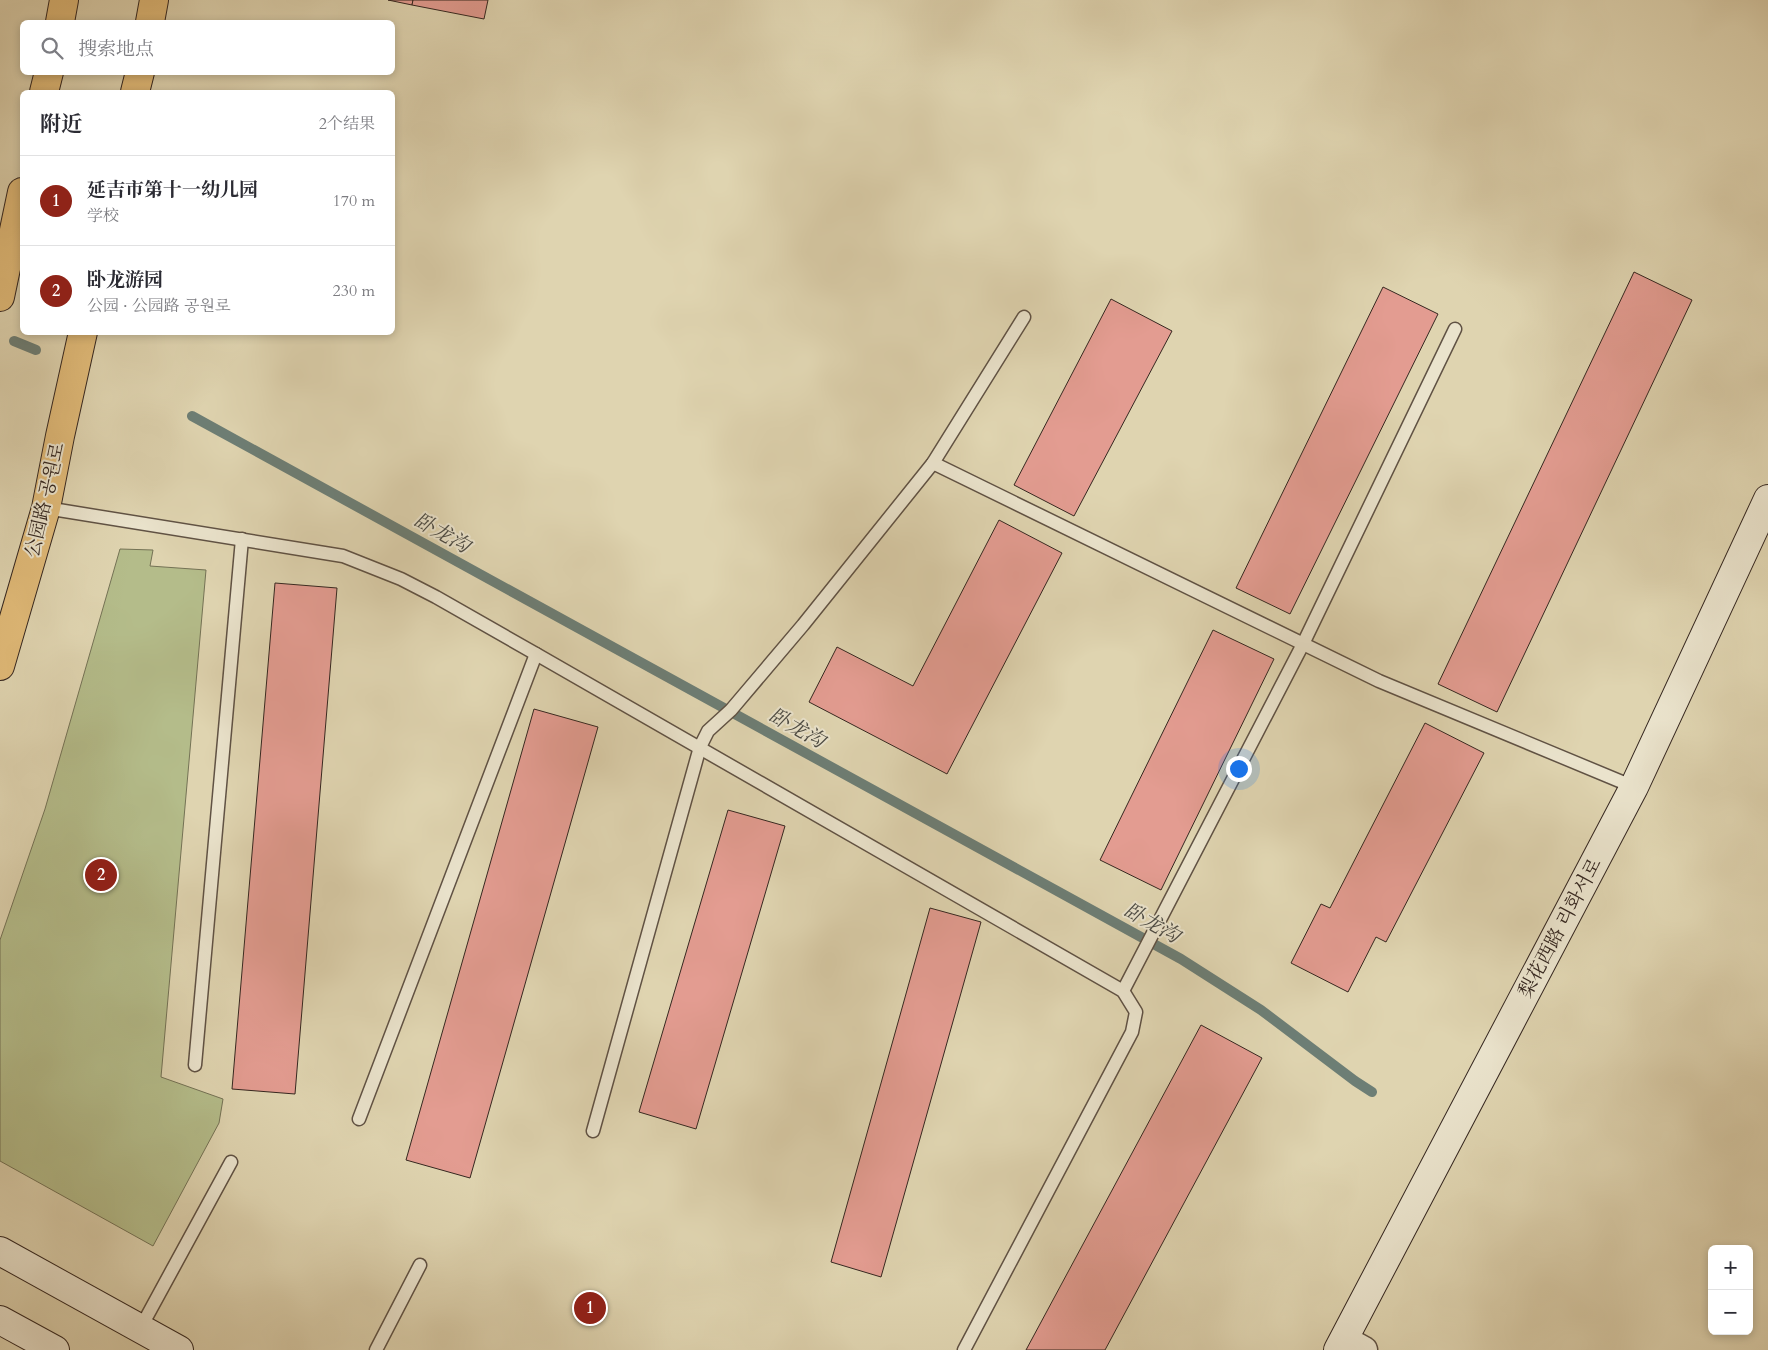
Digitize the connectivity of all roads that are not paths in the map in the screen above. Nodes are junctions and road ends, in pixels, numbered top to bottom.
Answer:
1 (64, 0) edge
2 (154, 0) edge
3 (60, 20) edge
4 (150, 20) edge
5 (48, 75) edge
6 (139, 75) edge
7 (44, 90) edge
8 (136, 90) edge
9 (20, 201) edge
10 (1, 283) edge
11 (1024, 317) dead end
12 (1455, 329) dead end
13 (82, 335) edge
14 (933, 463) junction
15 (1768, 499) edge
16 (46, 508) junction
17 (242, 539) junction
18 (1303, 644) junction
19 (536, 654) junction
20 (0, 666) edge
21 (700, 747) junction
22 (1634, 787) junction
23 (1123, 991) junction
24 (195, 1065) dead end
25 (359, 1119) dead end
26 (593, 1131) dead end
27 (231, 1162) dead end
28 (0, 1251) edge
29 (420, 1265) dead end
30 (0, 1320) edge
31 (140, 1329) junction
32 (1349, 1346) edge
33 (55, 1350) edge
34 (179, 1350) edge
35 (376, 1350) edge
36 (964, 1350) edge

1 - 3 main road
2 - 4 main road
5 - 7 main road
6 - 8 main road
9 - 10 main road
11 - 14 lane
12 - 18 lane
13 - 16 main road, 公园路 공원로
14 - 18 lane
14 - 21 lane
15 - 22 street, 梨花西路 리화서로
16 - 17 lane
16 - 20 main road, 公园路 공원로
17 - 19 lane
17 - 24 lane
18 - 22 lane
18 - 23 lane
19 - 21 lane
19 - 25 lane
21 - 23 lane
21 - 26 lane
22 - 32 street, 梨花西路 리화서로
23 - 36 lane
27 - 31 lane
28 - 31 street
29 - 35 lane
30 - 33 street
31 - 34 street

